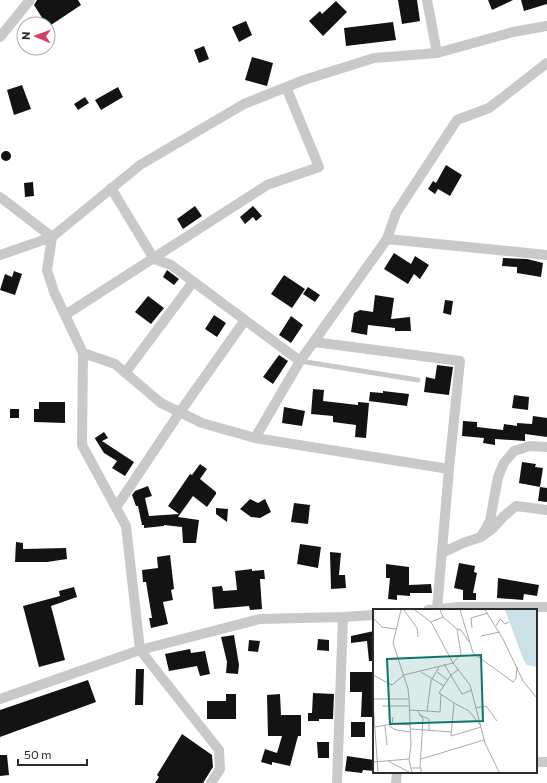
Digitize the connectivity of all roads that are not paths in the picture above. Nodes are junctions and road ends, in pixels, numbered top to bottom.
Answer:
1 (30, 0) edge
2 (426, 0) edge
3 (547, 26) edge
4 (0, 37) edge
5 (436, 53) junction
6 (547, 63) edge
7 (286, 87) junction
8 (111, 188) junction
9 (0, 197) edge
10 (52, 237) junction
11 (387, 239) junction
12 (547, 255) edge
13 (0, 256) edge
14 (154, 258) junction
15 (193, 282) junction
16 (65, 315) junction
17 (245, 320) junction
18 (314, 342) junction
19 (83, 353) junction
20 (300, 361) junction
21 (125, 373) junction
22 (418, 380) dead end
23 (180, 412) junction
24 (254, 438) junction
25 (547, 447) edge
26 (449, 469) junction
27 (116, 506) junction
28 (547, 510) edge
29 (481, 537) junction
30 (442, 554) junction
31 (547, 607) edge
32 (477, 608) edge
33 (433, 609) edge
34 (455, 609) edge
35 (373, 615) edge
36 (343, 617) junction
37 (140, 650) junction
38 (0, 699) edge
39 (397, 773) edge
40 (211, 783) edge
41 (337, 783) edge
42 (396, 783) edge

1 - 4 street
2 - 5 street
3 - 5 street
5 - 7 street
6 - 11 street
7 - 8 street
7 - 14 street
8 - 10 street
8 - 14 street
9 - 10 street
10 - 13 street
10 - 16 street
11 - 12 street
11 - 18 street
14 - 15 street
14 - 16 street
15 - 17 street
15 - 21 street
16 - 19 street
17 - 20 street
17 - 23 street
18 - 20 street
18 - 26 street
19 - 21 street
19 - 27 street
20 - 22 lane
20 - 24 street
21 - 23 street
23 - 24 street
23 - 27 street
24 - 26 street
25 - 29 street
26 - 30 street
27 - 37 street
28 - 29 street
29 - 30 street
30 - 33 street
31 - 32 street
32 - 34 street
35 - 36 street
36 - 37 street
36 - 41 street
37 - 38 street
37 - 40 street
39 - 42 street

